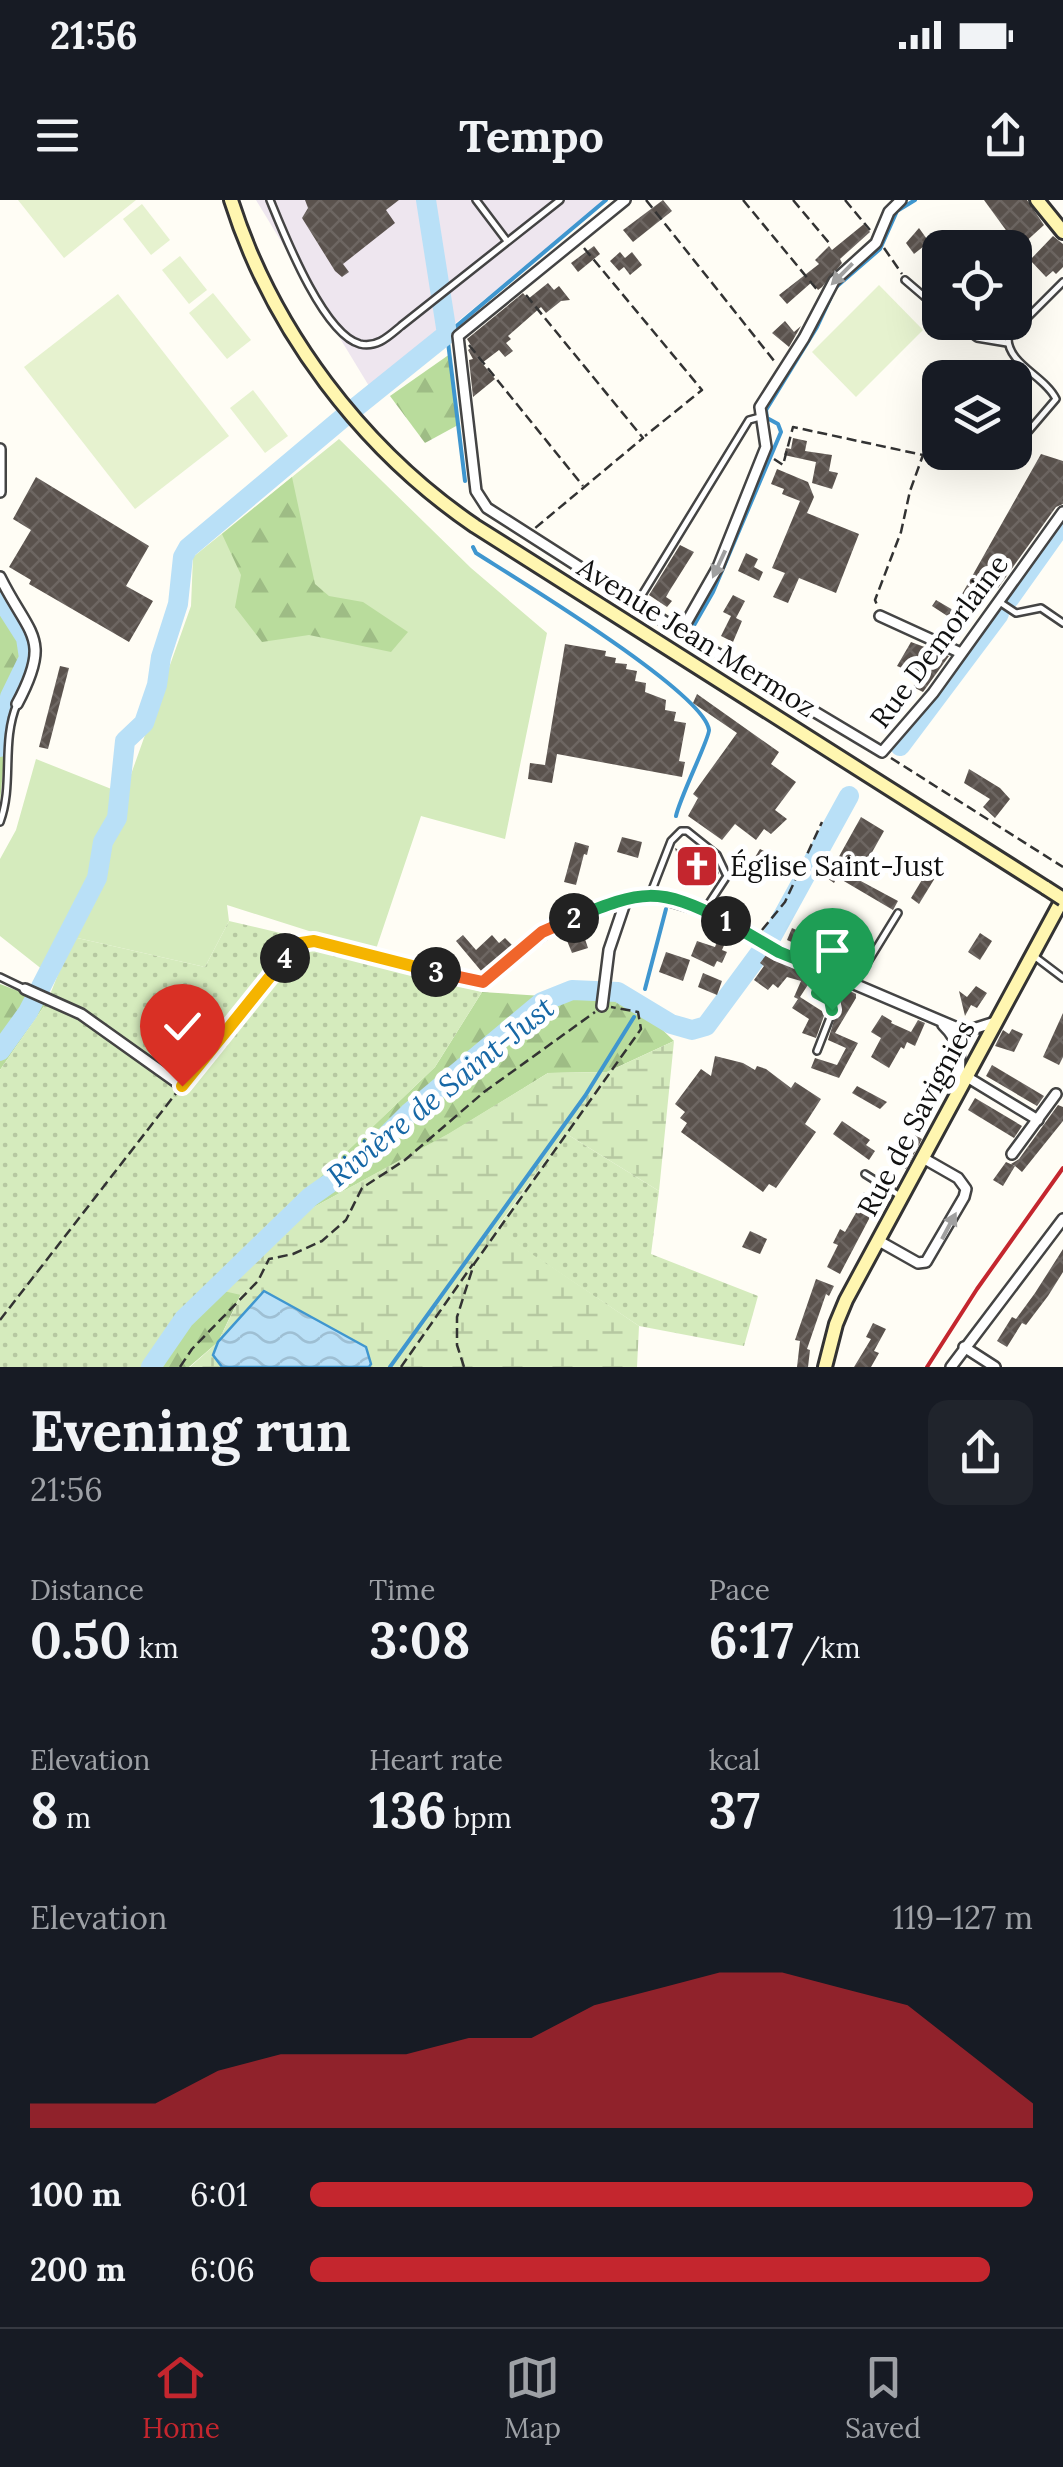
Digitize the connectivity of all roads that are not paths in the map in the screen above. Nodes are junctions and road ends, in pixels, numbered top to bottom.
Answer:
1 (231, 200) edge
2 (240, 200) edge
3 (270, 200) edge
4 (476, 200) edge
5 (560, 200) edge
6 (625, 200) edge
7 (902, 200) edge
8 (1038, 200) edge
9 (1063, 232) edge
10 (508, 242) junction
11 (906, 280) road end
12 (1063, 282) edge
13 (922, 294) edge
14 (987, 340) edge
15 (1007, 344) junction
16 (1019, 360) edge
17 (1032, 372) edge
18 (330, 384) junction
19 (760, 417) junction
20 (1032, 427) edge
21 (0, 449) edge
22 (0, 492) edge
23 (1063, 512) edge
24 (0, 577) edge
25 (998, 602) junction
26 (637, 603) junction
27 (880, 616) road end
28 (1063, 624) edge
29 (682, 632) junction
30 (961, 653) junction
31 (17, 704) joint
32 (0, 822) edge
33 (650, 894) junction
34 (627, 897) junction
35 (1063, 898) edge
36 (704, 910) junction
37 (898, 913) dead end
38 (1032, 955) junction
39 (826, 971) junction
40 (0, 977) edge
41 (1063, 978) edge
42 (856, 982) junction
43 (25, 989) joint
44 (603, 997) road end
45 (928, 1014) junction
46 (995, 1022) junction
47 (817, 1052) dead end
48 (967, 1077) junction
49 (1056, 1094) dead end
50 (958, 1095) junction
51 (1038, 1120) junction
52 (1012, 1154) dead end
53 (923, 1158) junction
54 (865, 1174) dead end
55 (902, 1198) junction
56 (1063, 1220) edge
57 (879, 1242) junction
58 (964, 1347) junction
59 (826, 1367) edge
60 (951, 1367) edge
61 (995, 1367) edge

1 - 18 main road, Avenue Jean Mermoz
2 - 18 main road, Avenue Jean Mermoz
3 - 10 lane
4 - 10 lane
5 - 10 lane
6 - 26 street, Rue Demorlaine
7 -> 19 street
8 - 9 main road
11 - 13 lane
12 - 15 lane
14 - 15 lane
15 - 16 lane
17 - 20 lane
18 - 35 main road, Avenue Jean Mermoz, bridge
19 - 26 lane
19 -> 29 street
21 - 22 street
23 - 25 street, Rue Demorlaine
24 - 31 street
25 - 28 lane
25 - 30 street, Rue Demorlaine
26 - 29 street, Rue Demorlaine
27 - 30 street
29 - 30 street, Rue Demorlaine
31 - 32 lane
33 - 34 street
33 - 36 street
33 - 36 lane
34 - 43 street
34 - 44 street
35 - 38 main road, Rue de Savignies
36 - 39 street
37 - 42 lane
38 - 41 lane
38 - 46 main road, Rue de Savignies
39 - 42 street
39 - 47 lane
40 - 43 lane
42 - 45 street
45 - 46 street
45 - 50 street
46 - 48 main road, Rue de Savignies
48 - 50 main road, Rue de Savignies
48 - 51 street
49 - 51 street
50 - 53 main road, Rue de Savignies
51 - 52 street
53 - 55 main road, Rue de Savignies
57 -> 53 street
54 - 55 lane
55 - 57 main road, Rue de Savignies
56 - 58 street
57 - 59 main road, Rue de Savignies
58 - 60 street
58 - 61 street

